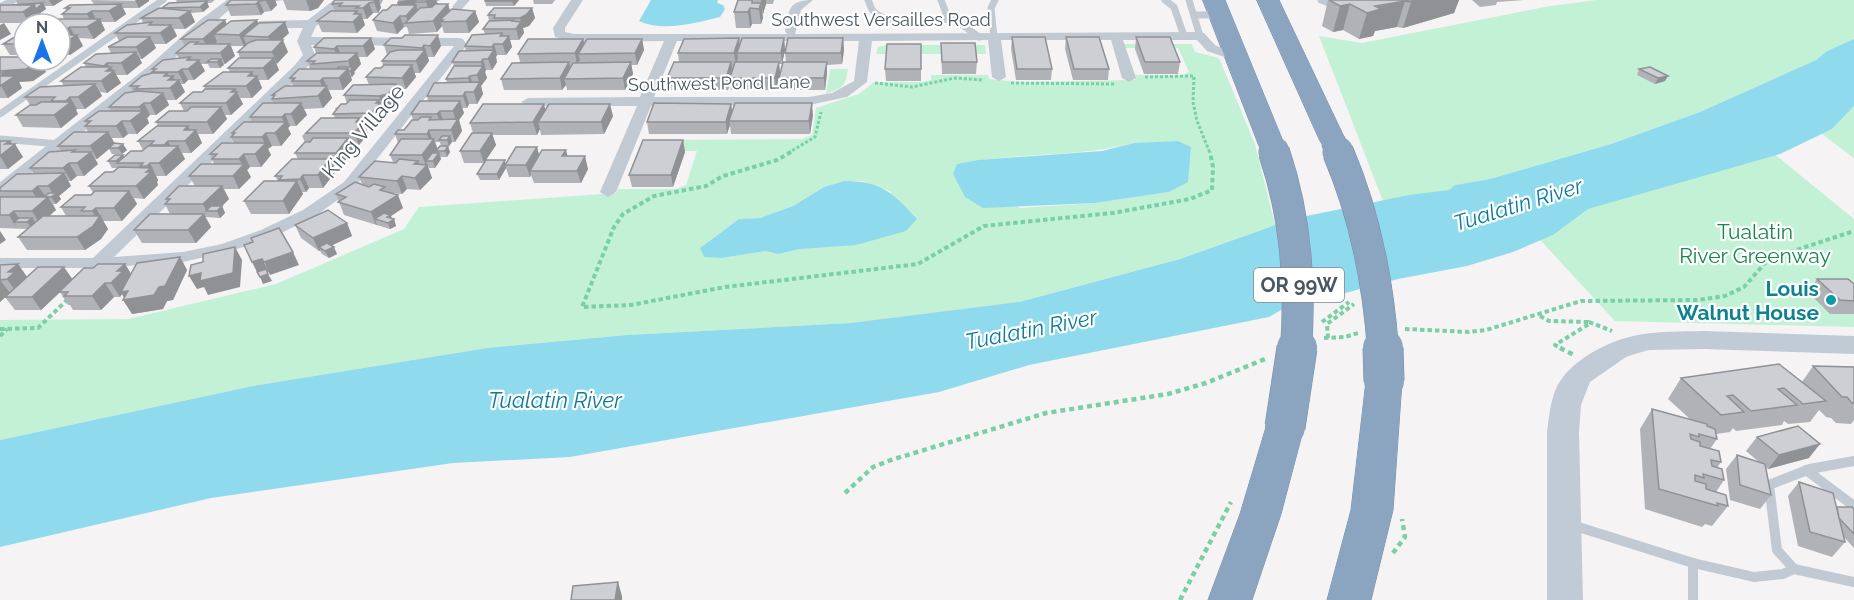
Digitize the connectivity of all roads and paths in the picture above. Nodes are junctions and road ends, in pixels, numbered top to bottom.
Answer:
1 (14, 0) edge
2 (163, 0) edge
3 (234, 0) edge
4 (341, 0) edge
5 (577, 0) edge
6 (807, 0) edge
7 (868, 0) edge
8 (942, 0) edge
9 (995, 0) edge
10 (1165, 0) edge
11 (1189, 0) edge
12 (1268, 0) edge
13 (1321, 0) edge
14 (1359, 0) edge
15 (0, 8) edge
16 (1217, 8) edge
17 (1194, 15) junction
18 (952, 19) junction
19 (204, 23) junction
20 (228, 23) edge
21 (252, 24) edge
22 (311, 24) junction
23 (791, 31) dead end
24 (1184, 36) junction
25 (1200, 36) junction
26 (866, 37) junction
27 (979, 37) junction
28 (994, 37) junction
29 (1116, 37) junction
30 (672, 38) junction
31 (303, 41) junction
32 (1236, 57) junction
33 (999, 76) dead end
34 (1129, 77) joint
35 (819, 100) junction
36 (528, 102) edge
37 (645, 102) junction
38 (0, 114) edge
39 (0, 139) edge
40 (60, 144) junction
41 (787, 155) joint
42 (0, 190) edge
43 (608, 192) dead end
44 (614, 227) joint
45 (1854, 231) edge
46 (0, 263) edge
47 (98, 263) junction
48 (71, 296) edge
49 (1358, 300) dead end
50 (1349, 302) dead end
51 (1540, 315) junction
52 (1588, 322) junction
53 (0, 329) edge
54 (8, 329) junction
55 (1397, 329) dead end
56 (1611, 330) dead end
57 (1363, 332) dead end
58 (0, 336) edge
59 (1321, 337) dead end
60 (1854, 345) edge
61 (1272, 356) dead end
62 (1592, 365) junction
63 (1854, 461) edge
64 (1806, 470) junction
65 (845, 493) dead end
66 (1233, 500) dead end
67 (1854, 506) edge
68 (1564, 522) junction
69 (1693, 563) junction
70 (1794, 569) junction
71 (1854, 582) edge
72 (1180, 600) edge
73 (1230, 600) edge
74 (1349, 600) edge
75 (1565, 600) edge
76 (1693, 600) edge

1 - 15 street
2 - 38 lane
3 - 19 street
4 - 22 street
5 - 30 street, Southwest Versailles Road
6 - 23 street
7 - 18 lane
8 - 18 lane
9 - 28 lane
10 - 24 lane
11 - 17 lane
12 - 74 highway, OR 99W, bridge
13 - 14 lane
16 - 17 lane
16 - 32 highway, OR 99W
17 - 25 lane
18 - 27 lane
19 - 20 street
19 - 40 street
21 - 22 street
22 - 31 street
24 - 25 street, Southwest Versailles Road
24 - 29 street, Southwest Versailles Road
25 - 32 street
26 - 27 street, Southwest Versailles Road
26 - 30 street, Southwest Versailles Road
26 - 35 street, Southwest Pond Lane
27 - 28 street, Southwest Versailles Road
28 - 29 street, Southwest Versailles Road
28 - 33 street
29 - 34 street
30 - 37 street
31 - 47 street
31 - 47 street, King Village
32 - 73 highway, OR 99W, bridge
34 - 44 path
35 - 37 street, Southwest Pond Lane
35 - 41 path
36 - 37 street, Southwest Pond Lane
37 - 43 street
39 - 40 lane
40 - 42 street
41 - 44 path
45 - 51 path
46 - 47 street, King Village
48 - 54 path
49 - 57 path
50 - 59 path
51 - 52 path
51 - 55 path
52 - 56 path
52 - 62 path
53 - 54 path
54 - 58 path
60 - 62 street
61 - 65 path
62 - 68 street
63 - 64 lane
64 - 67 lane
64 - 70 lane
66 - 72 path
68 - 69 lane
68 - 75 street
69 - 70 lane
69 - 76 lane
70 - 71 lane

